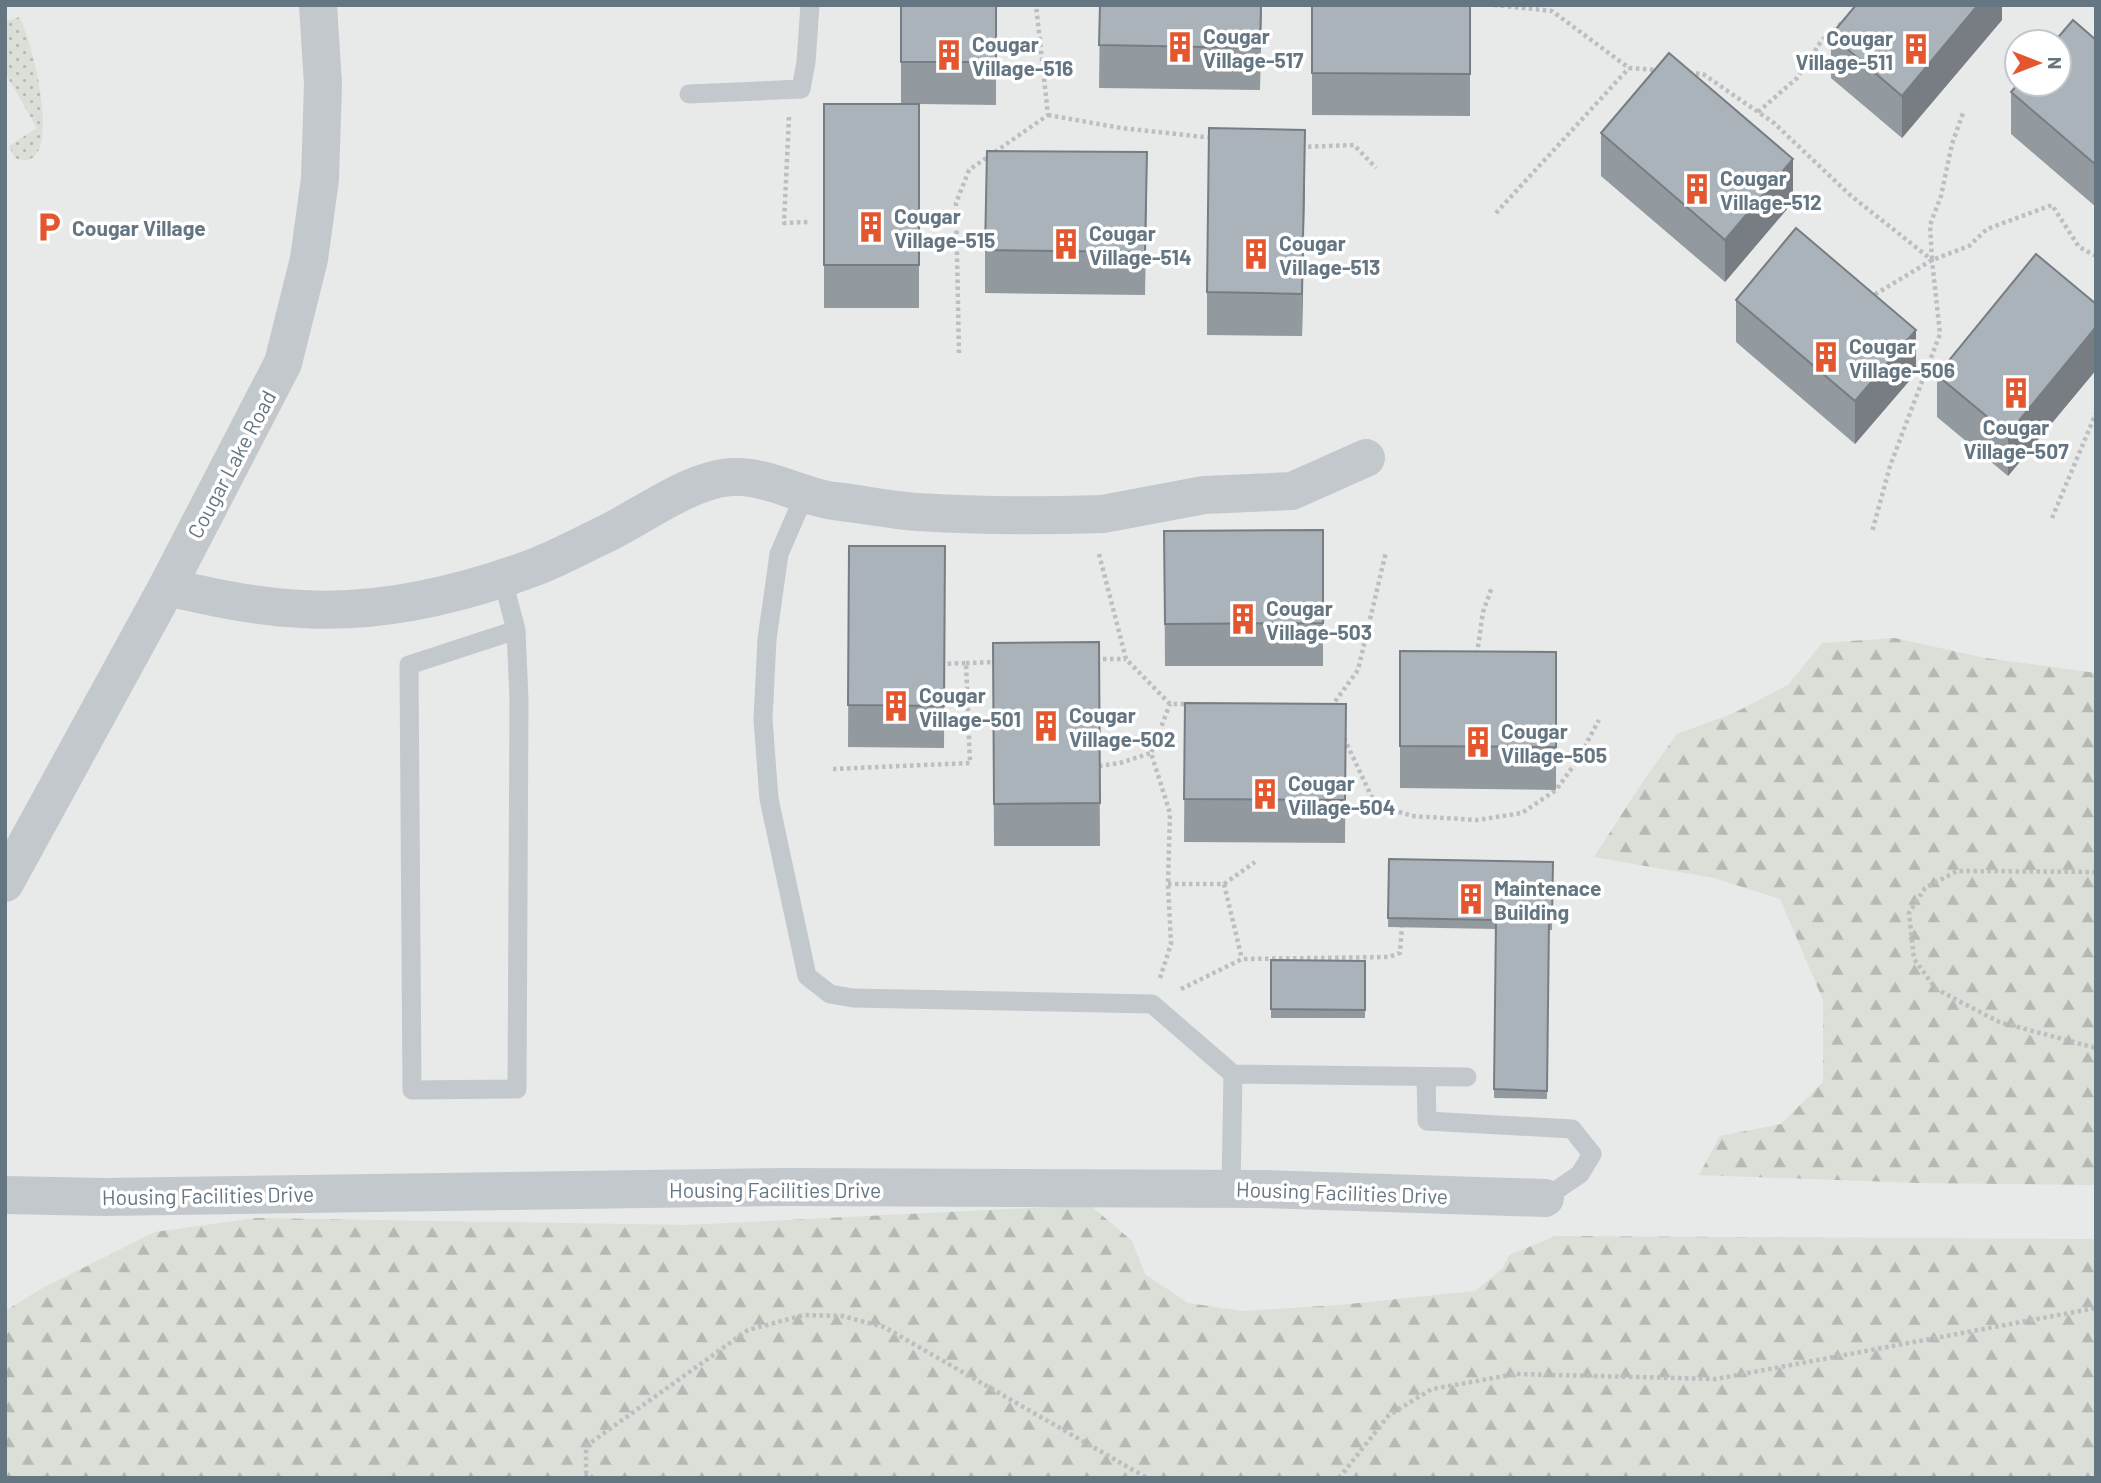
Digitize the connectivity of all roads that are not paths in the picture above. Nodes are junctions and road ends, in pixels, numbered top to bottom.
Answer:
1 (318, 5) edge
2 (810, 5) edge
3 (689, 94) dead end
4 (1366, 458) dead end
5 (805, 494) junction
6 (502, 577) junction
7 (167, 587) junction
8 (516, 630) junction
9 (5, 883) edge
10 (1233, 1074) junction
11 (1426, 1077) junction
12 (1467, 1077) dead end
13 (1231, 1189) junction
14 (5, 1195) edge
15 (1545, 1198) joint

1 - 7 street, Cougar Lake Road
2 - 3 lane
4 - 5 street
5 - 6 street
5 - 10 lane
6 - 7 street
6 - 8 lane
7 - 9 street, Cougar Lake Road
8 - 8 lane
10 - 11 lane
10 - 13 lane
11 - 12 lane
11 - 15 lane
13 - 14 street, Housing Facilities Drive
13 - 15 street, Housing Facilities Drive

